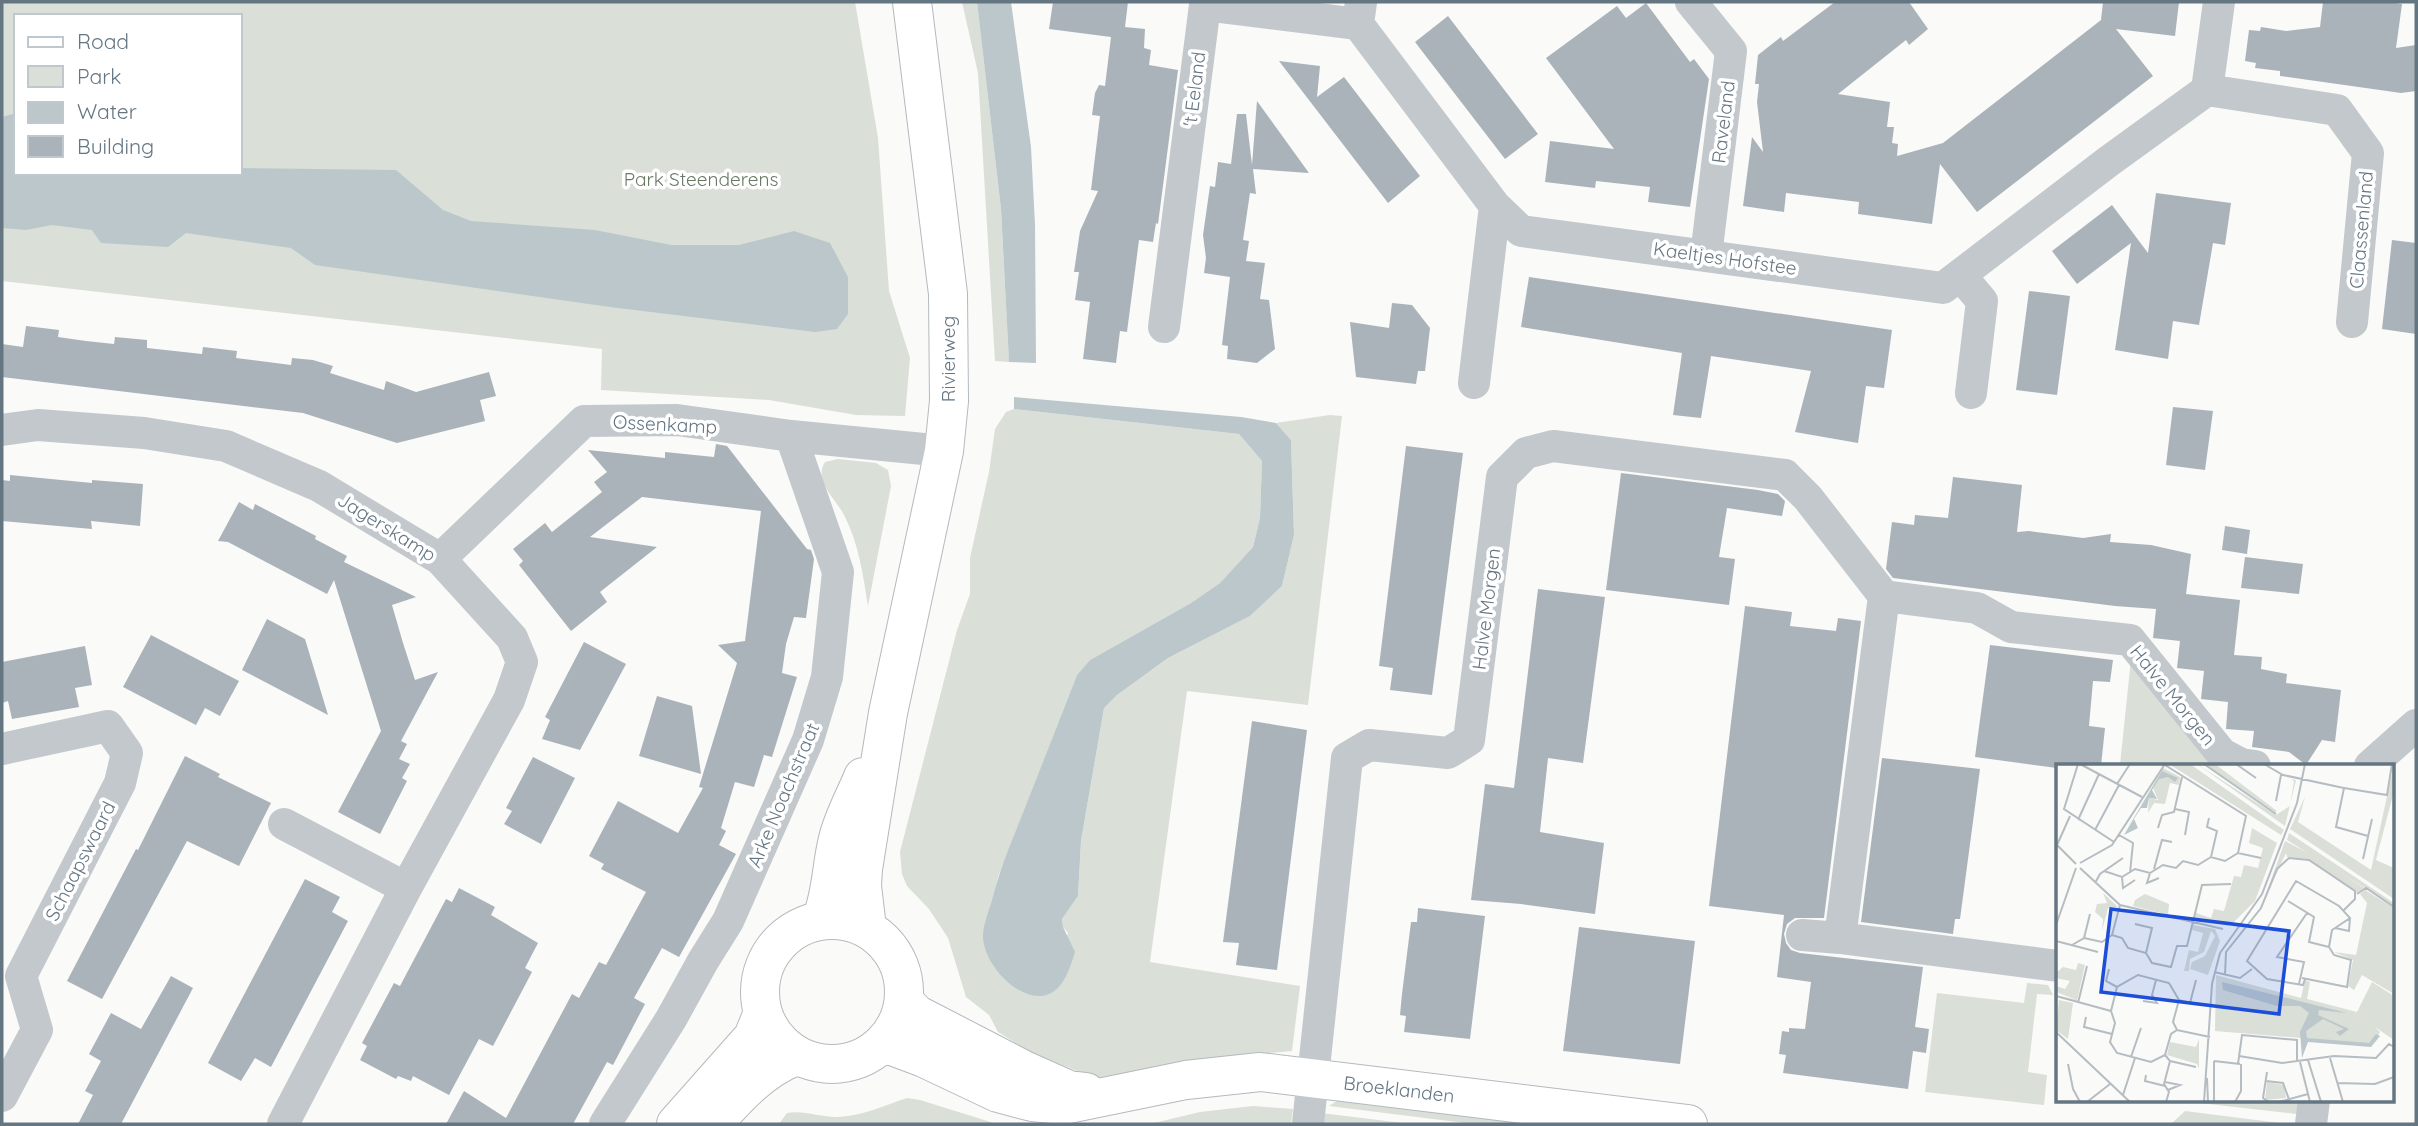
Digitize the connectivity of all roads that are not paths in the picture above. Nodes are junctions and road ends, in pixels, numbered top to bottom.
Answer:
1 (912, 2) edge
2 (1690, 2) edge
3 (2219, 2) edge
4 (1359, 13) edge
5 (2207, 90) junction
6 (1495, 206) junction
7 (1706, 256) junction
8 (1960, 275) junction
9 (2352, 322) dead end
10 (1164, 327) dead end
11 (1474, 383) dead end
12 (1971, 393) dead end
13 (2, 430) edge
14 (791, 436) junction
15 (944, 451) junction
16 (440, 559) junction
17 (1884, 596) junction
18 (888, 713) junction
19 (2416, 724) edge
20 (2, 749) edge
21 (2241, 764) edge
22 (2371, 764) edge
23 (284, 824) dead end
24 (406, 888) junction
25 (821, 920) junction
26 (867, 928) junction
27 (1802, 935) dead end
28 (1840, 938) junction
29 (2056, 966) edge
30 (904, 1001) junction
31 (762, 1015) junction
32 (884, 1044) junction
33 (796, 1056) junction
34 (1314, 1079) junction
35 (2, 1096) edge
36 (1112, 1096) junction
37 (2314, 1102) edge
38 (1635, 1121) edge
39 (283, 1124) edge
40 (605, 1124) edge
41 (676, 1124) edge
42 (713, 1124) edge
43 (1308, 1124) edge
44 (1688, 1124) edge
45 (2311, 1124) edge

1 - 15 street, Rivierweg
2 - 7 street, Raveland
3 - 5 street
4 - 6 street, Kaeltjes Hofstee
4 - 10 street, 't Eeland
5 - 8 street, Kaeltjes Hofstee
5 - 9 street, Claassenland
6 - 7 street, Kaeltjes Hofstee
6 - 11 street
7 - 8 street, Kaeltjes Hofstee
8 - 12 street
13 - 16 street, Jagerskamp
14 - 15 street, Ossenkamp
14 - 16 street, Ossenkamp
14 - 40 street, Arke Noachstraat
15 - 18 street, Rivierweg
16 - 24 street, Jagerskamp
17 - 21 street, Halve Morgen
17 - 28 street
17 - 34 street, Halve Morgen
18 - 25 street, Rivierweg
18 - 26 street, Rivierweg
19 - 22 street
20 - 35 street, Schaapswaard
23 - 24 street
24 - 39 street, Jagerskamp
25 - 26 street
25 - 31 street
26 - 30 street
27 - 28 street
28 - 29 street
30 - 32 street
30 - 36 street, Broeklanden
31 - 33 street
31 - 41 street
32 - 33 street
32 - 36 street, Broeklanden
33 - 42 street
34 - 36 street, Broeklanden
34 - 38 street, Broeklanden
34 - 43 street
37 - 45 street
38 - 44 street, Broeklanden

